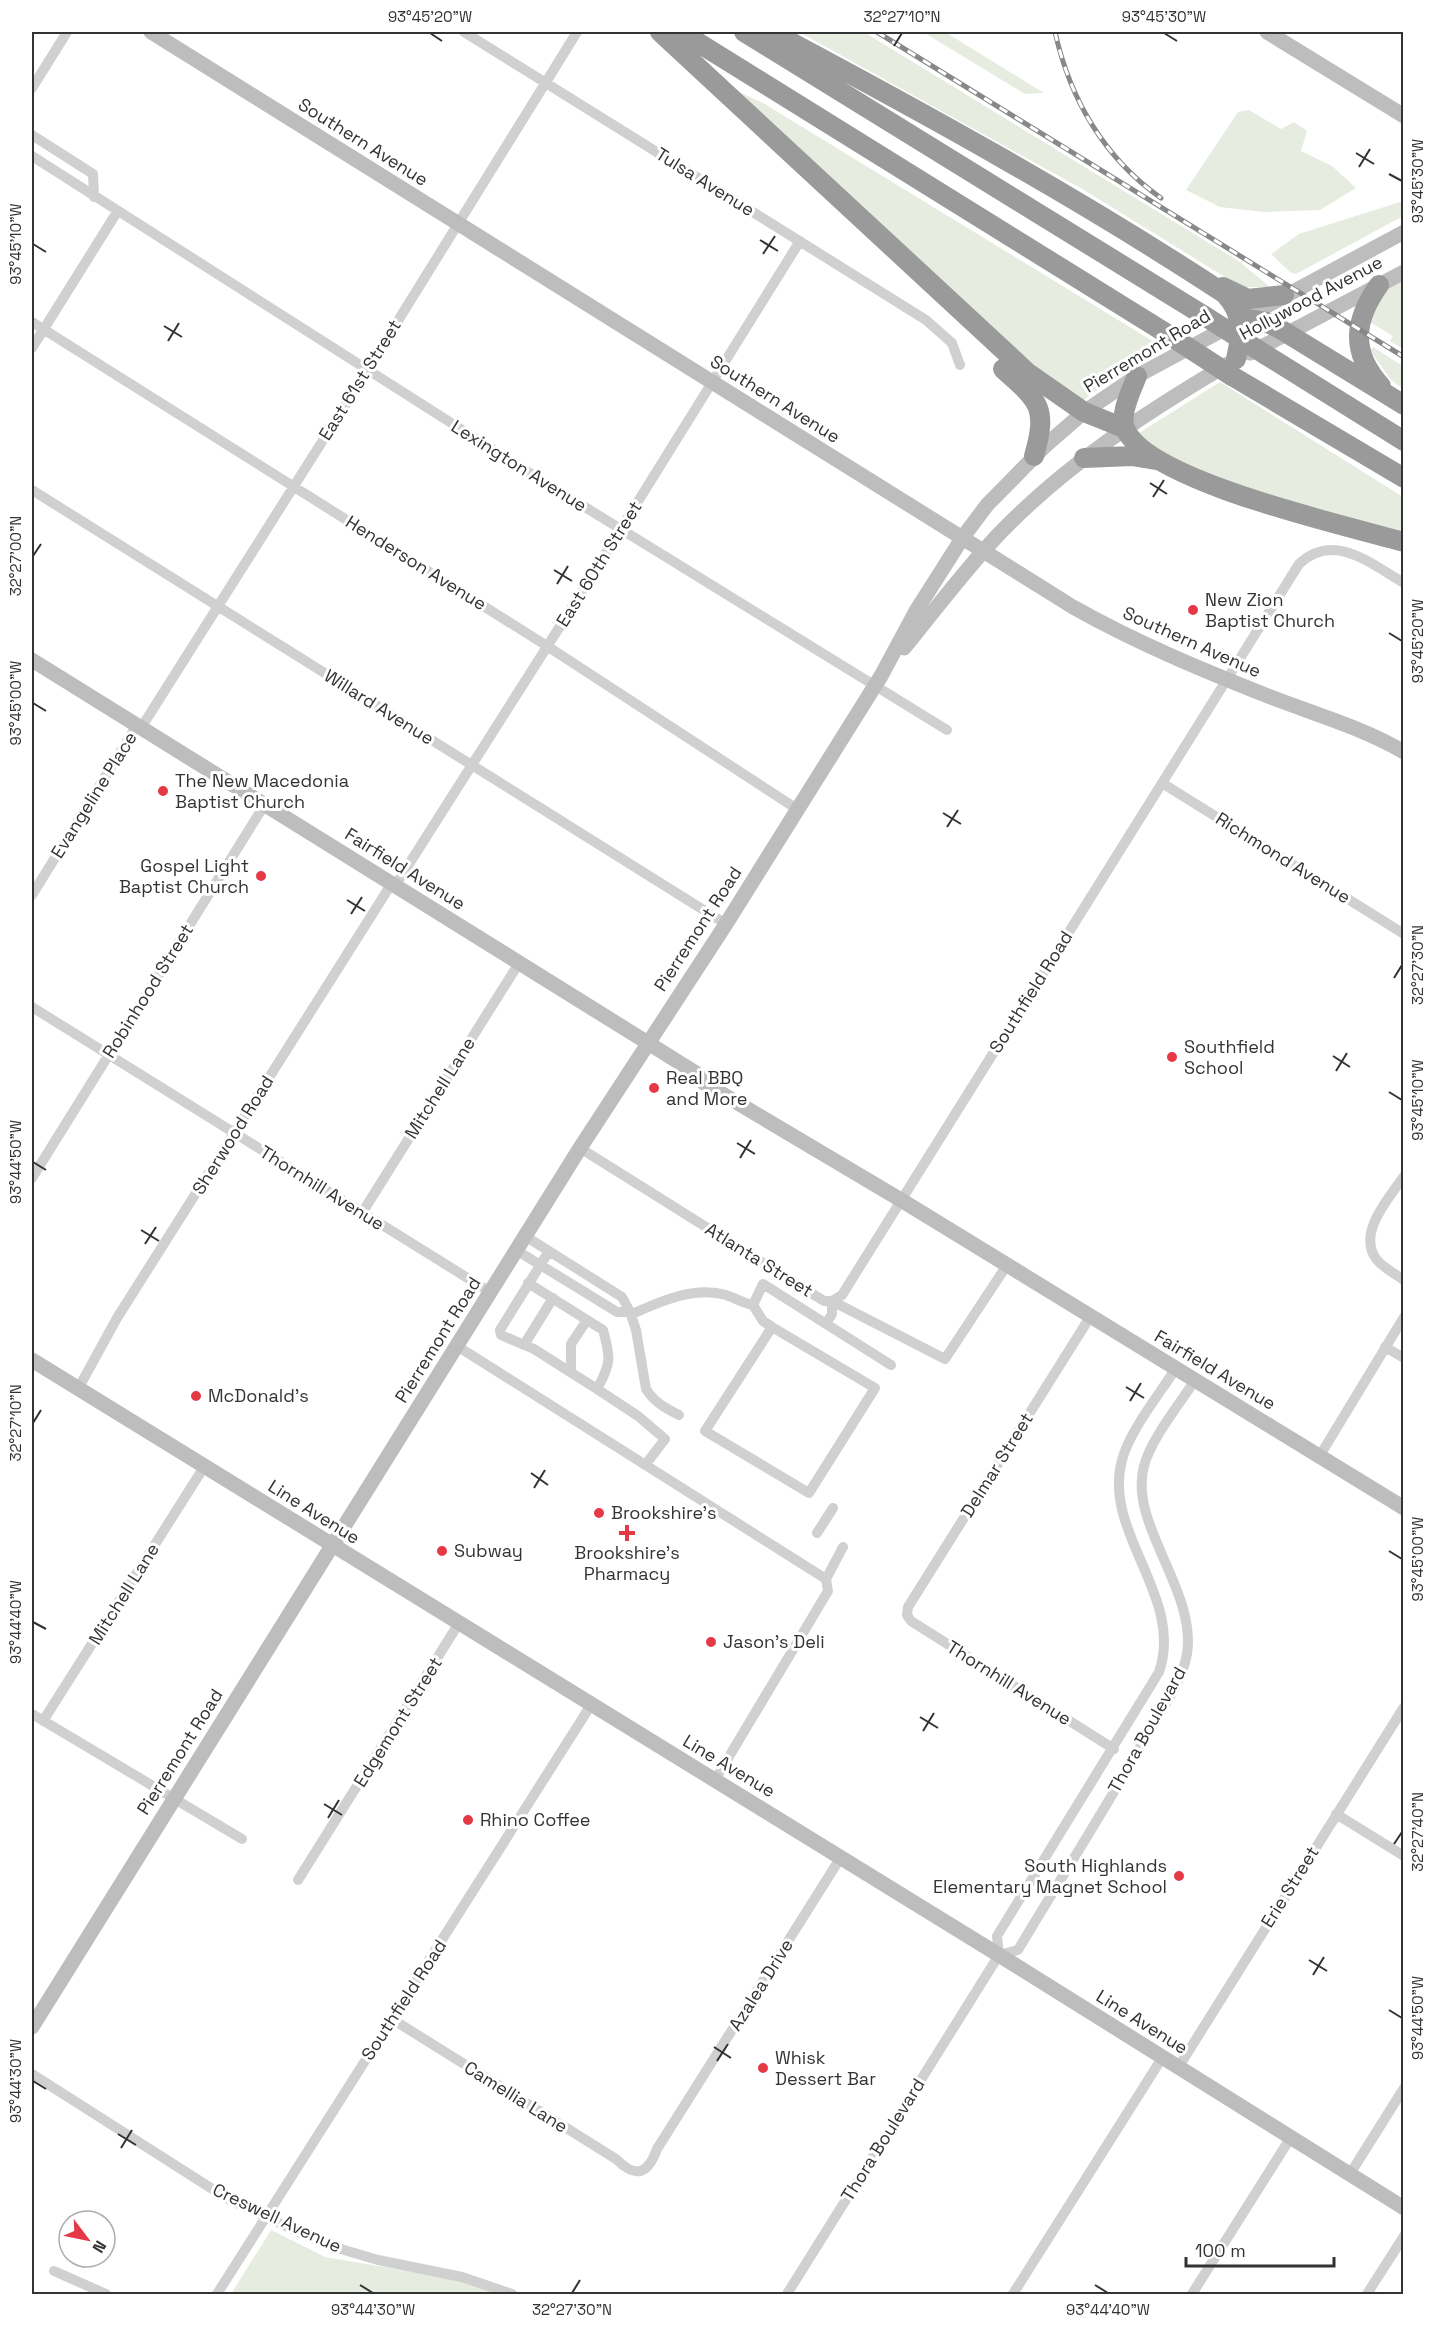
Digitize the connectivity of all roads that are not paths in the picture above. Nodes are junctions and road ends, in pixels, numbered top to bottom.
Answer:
1 (67, 32) edge
2 (151, 32) edge
3 (464, 32) edge
4 (577, 32) edge
5 (660, 32) edge
6 (681, 32) edge
7 (744, 32) edge
8 (772, 32) edge
9 (1274, 33) edge
10 (546, 82) junction
11 (32, 88) edge
12 (1403, 115) edge
13 (32, 135) edge
14 (32, 156) edge
15 (94, 197) junction
16 (117, 212) junction
17 (457, 224) junction
18 (1404, 231) edge
19 (800, 241) junction
20 (906, 259) junction
21 (1404, 272) edge
22 (1379, 285) junction
23 (1214, 287) junction
24 (1284, 295) junction
25 (1240, 318) junction
26 (32, 322) edge
27 (44, 329) junction
28 (1288, 333) junction
29 (32, 348) edge
30 (960, 365) dead end
31 (1234, 368) junction
32 (368, 369) junction
33 (1137, 376) junction
34 (711, 382) junction
35 (1397, 401) edge
36 (1084, 412) junction
37 (1124, 428) junction
38 (1404, 441) edge
39 (1034, 456) junction
40 (1084, 458) junction
41 (1159, 461) junction
42 (1404, 478) edge
43 (293, 487) junction
44 (32, 490) edge
45 (620, 529) junction
46 (963, 537) junction
47 (1404, 542) edge
48 (984, 550) junction
49 (1404, 583) edge
50 (217, 607) junction
51 (548, 646) junction
52 (32, 660) edge
53 (1227, 680) junction
54 (878, 682) junction
55 (139, 727) junction
56 (947, 730) dead end
57 (1404, 752) edge
58 (471, 765) junction
59 (1162, 783) junction
60 (264, 804) junction
61 (797, 809) junction
62 (394, 884) junction
63 (32, 895) edge
64 (726, 924) junction
65 (1404, 934) edge
66 (519, 963) junction
67 (32, 1007) edge
68 (648, 1043) junction
69 (109, 1054) junction
70 (234, 1133) junction
71 (580, 1149) junction
72 (1404, 1176) edge
73 (32, 1178) edge
74 (901, 1200) junction
75 (362, 1213) junction
76 (525, 1236) junction
77 (516, 1250) junction
78 (549, 1251) junction
79 (539, 1265) junction
80 (1007, 1265) junction
81 (1404, 1280) edge
82 (528, 1283) junction
83 (490, 1292) junction
84 (553, 1298) junction
85 (832, 1301) junction
86 (753, 1305) junction
87 (631, 1313) junction
88 (1090, 1317) junction
89 (1404, 1317) edge
90 (587, 1320) junction
91 (826, 1324) junction
92 (772, 1327) junction
93 (524, 1345) junction
94 (457, 1346) junction
95 (1385, 1347) junction
96 (1404, 1358) edge
97 (32, 1360) edge
98 (891, 1365) dead end
99 (1176, 1368) junction
100 (571, 1372) junction
101 (1195, 1380) junction
102 (78, 1389) junction
103 (597, 1389) junction
104 (679, 1415) dead end
105 (1319, 1457) junction
106 (646, 1464) junction
107 (204, 1467) junction
108 (833, 1508) dead end
109 (1404, 1508) edge
110 (818, 1533) dead end
111 (332, 1545) junction
112 (843, 1547) dead end
113 (822, 1575) junction
114 (907, 1615) joint
115 (459, 1623) junction
116 (591, 1705) junction
117 (1404, 1707) edge
118 (32, 1714) edge
119 (43, 1721) junction
120 (1114, 1749) junction
121 (715, 1780) junction
122 (174, 1798) junction
123 (1336, 1814) junction
124 (242, 1839) dead end
125 (1404, 1856) edge
126 (841, 1857) junction
127 (298, 1880) dead end
128 (999, 1954) junction
129 (392, 2019) junction
130 (32, 2027) edge
131 (1162, 2058) junction
132 (1178, 2068) junction
133 (32, 2074) edge
134 (1404, 2088) edge
135 (1291, 2137) junction
136 (640, 2171) joint
137 (1350, 2174) junction
138 (1404, 2208) edge
139 (268, 2215) junction
140 (1404, 2236) edge
141 (54, 2271) dead end
142 (106, 2295) edge
143 (218, 2295) edge
144 (512, 2295) edge
145 (787, 2295) edge
146 (1013, 2295) edge
147 (1192, 2295) edge
148 (1367, 2295) edge

1 - 11 street
2 - 17 main road, Southern Avenue
3 - 10 street, Tulsa Avenue
4 - 10 street, East 61st Street
5 - 20 highway
6 - 31 highway, bridge
7 - 38 highway, bridge
8 - 23 highway
9 - 12 main road
10 - 17 street, East 61st Street
10 - 19 street, Tulsa Avenue
13 - 15 street
14 - 15 street, Lexington Avenue
15 - 16 street, Lexington Avenue
16 - 27 street
16 - 32 street, Lexington Avenue
17 - 32 street, East 61st Street
17 - 34 main road, Southern Avenue
18 - 24 main road, Hollywood Avenue
19 - 30 street, Tulsa Avenue
19 - 34 street, East 60th Street
20 - 36 highway
20 - 39 highway
21 - 22 main road, Hollywood Avenue
22 - 28 main road, Hollywood Avenue
22 - 35 highway
23 - 24 highway
23 - 25 highway
24 - 25 main road, Hollywood Avenue
25 - 28 highway
25 - 31 highway
25 - 33 main road, Pierremont Road
26 - 27 street, Henderson Avenue
27 - 29 street
27 - 43 street, Henderson Avenue
28 - 31 main road, Hollywood Avenue
28 - 35 highway
31 - 37 main road, Pierremont Road
31 - 42 highway
32 - 43 street, East 61st Street
32 - 45 street, Lexington Avenue
33 - 36 main road, Pierremont Road
33 - 37 highway
34 - 45 street, East 60th Street
34 - 46 main road, Southern Avenue
36 - 37 highway
36 - 39 main road, Pierremont Road
37 - 40 main road, Pierremont Road
37 - 41 highway
39 - 46 main road, Pierremont Road
40 - 41 highway
40 - 48 main road, Pierremont Road
41 - 47 highway
43 - 50 street, East 61st Street
43 - 51 street, Henderson Avenue
44 - 50 street, Willard Avenue
45 - 51 street, East 60th Street
45 - 54 street, Lexington Avenue
46 - 48 main road, Southern Avenue
46 - 54 main road, Pierremont Road
48 - 53 main road, Southern Avenue
48 - 54 main road, Pierremont Road
49 - 53 street, Southfield Road
50 - 55 street, East 61st Street
50 - 58 street, Willard Avenue
51 - 58 street, East 60th Street
51 - 61 street, Henderson Avenue
52 - 55 main road, Fairfield Avenue
53 - 57 main road, Southern Avenue
53 - 59 street, Southfield Road
54 - 56 street, Lexington Avenue
54 - 61 main road, Pierremont Road
55 - 60 main road, Fairfield Avenue
55 - 63 street, Evangeline Place
58 - 62 street, East 60th Street
58 - 64 street, Willard Avenue
59 - 65 street, Richmond Avenue
59 - 74 street, Southfield Road
60 - 62 main road, Fairfield Avenue
60 - 69 street, Robinhood Street
61 - 64 main road, Pierremont Road
62 - 66 main road, Fairfield Avenue
62 - 70 street, Sherwood Road
64 - 68 main road, Pierremont Road
66 - 68 main road, Fairfield Avenue
66 - 75 street, Mitchell Lane
67 - 69 street, Thornhill Avenue
68 - 71 main road, Pierremont Road
68 - 74 main road, Fairfield Avenue
69 - 70 street, Thornhill Avenue
69 - 73 street, Robinhood Street
70 - 75 street, Thornhill Avenue
70 - 102 street, Sherwood Road
71 - 76 main road, Pierremont Road
71 - 85 street, Atlanta Street
72 - 81 street
74 - 80 main road, Fairfield Avenue
74 - 85 street, Southfield Road
75 - 83 street, Thornhill Avenue
76 - 77 main road, Pierremont Road
76 - 78 street
77 - 79 street
77 - 83 main road, Pierremont Road
78 - 79 street
78 - 87 street
79 - 82 street
79 - 87 street
80 - 85 street, Atlanta Street
80 - 88 main road, Fairfield Avenue
82 - 84 street
82 - 93 street
83 - 94 main road, Pierremont Road
84 - 90 street
84 - 93 street
85 - 91 street
86 - 87 street
86 - 91 street
86 - 92 street
87 - 104 street
88 - 99 main road, Fairfield Avenue
88 - 114 street, Delmar Street
89 - 95 street
90 - 100 street
90 - 103 street
91 - 98 street
92 - 92 street
93 - 100 street
94 - 106 street
94 - 111 main road, Pierremont Road
95 - 96 street
95 - 105 street
97 - 102 main road, Line Avenue
99 - 101 main road, Fairfield Avenue
99 - 120 street, Thora Boulevard
100 - 103 street
101 - 105 main road, Fairfield Avenue
101 - 128 street, Thora Boulevard
102 - 107 main road, Line Avenue
103 - 106 street
105 - 109 main road, Fairfield Avenue
106 - 113 street
107 - 111 main road, Line Avenue
107 - 119 street, Mitchell Lane
108 - 110 street
111 - 115 main road, Line Avenue
111 - 122 main road, Pierremont Road
112 - 113 street
113 - 121 street
114 - 120 street, Thornhill Avenue
115 - 116 main road, Line Avenue
115 - 127 street, Edgemont Street
116 - 121 main road, Line Avenue
116 - 129 street, Southfield Road
117 - 123 street, Erie Street
118 - 119 street
119 - 122 street
120 - 128 street, Thora Boulevard
121 - 126 main road, Line Avenue
122 - 124 street
122 - 130 main road, Pierremont Road
123 - 125 street
123 - 132 street, Erie Street
126 - 128 main road, Line Avenue
126 - 136 street, Azalea Drive
128 - 131 main road, Line Avenue
128 - 145 street, Thora Boulevard
129 - 136 street, Camellia Lane
129 - 139 street, Southfield Road
131 - 132 main road, Line Avenue
131 - 146 street
132 - 135 main road, Line Avenue
133 - 139 street, Creswell Avenue
134 - 137 street
135 - 137 main road, Line Avenue
135 - 147 street
137 - 138 main road, Line Avenue
139 - 143 street, Southfield Road
139 - 144 street, Creswell Avenue
140 - 148 street
141 - 142 street

